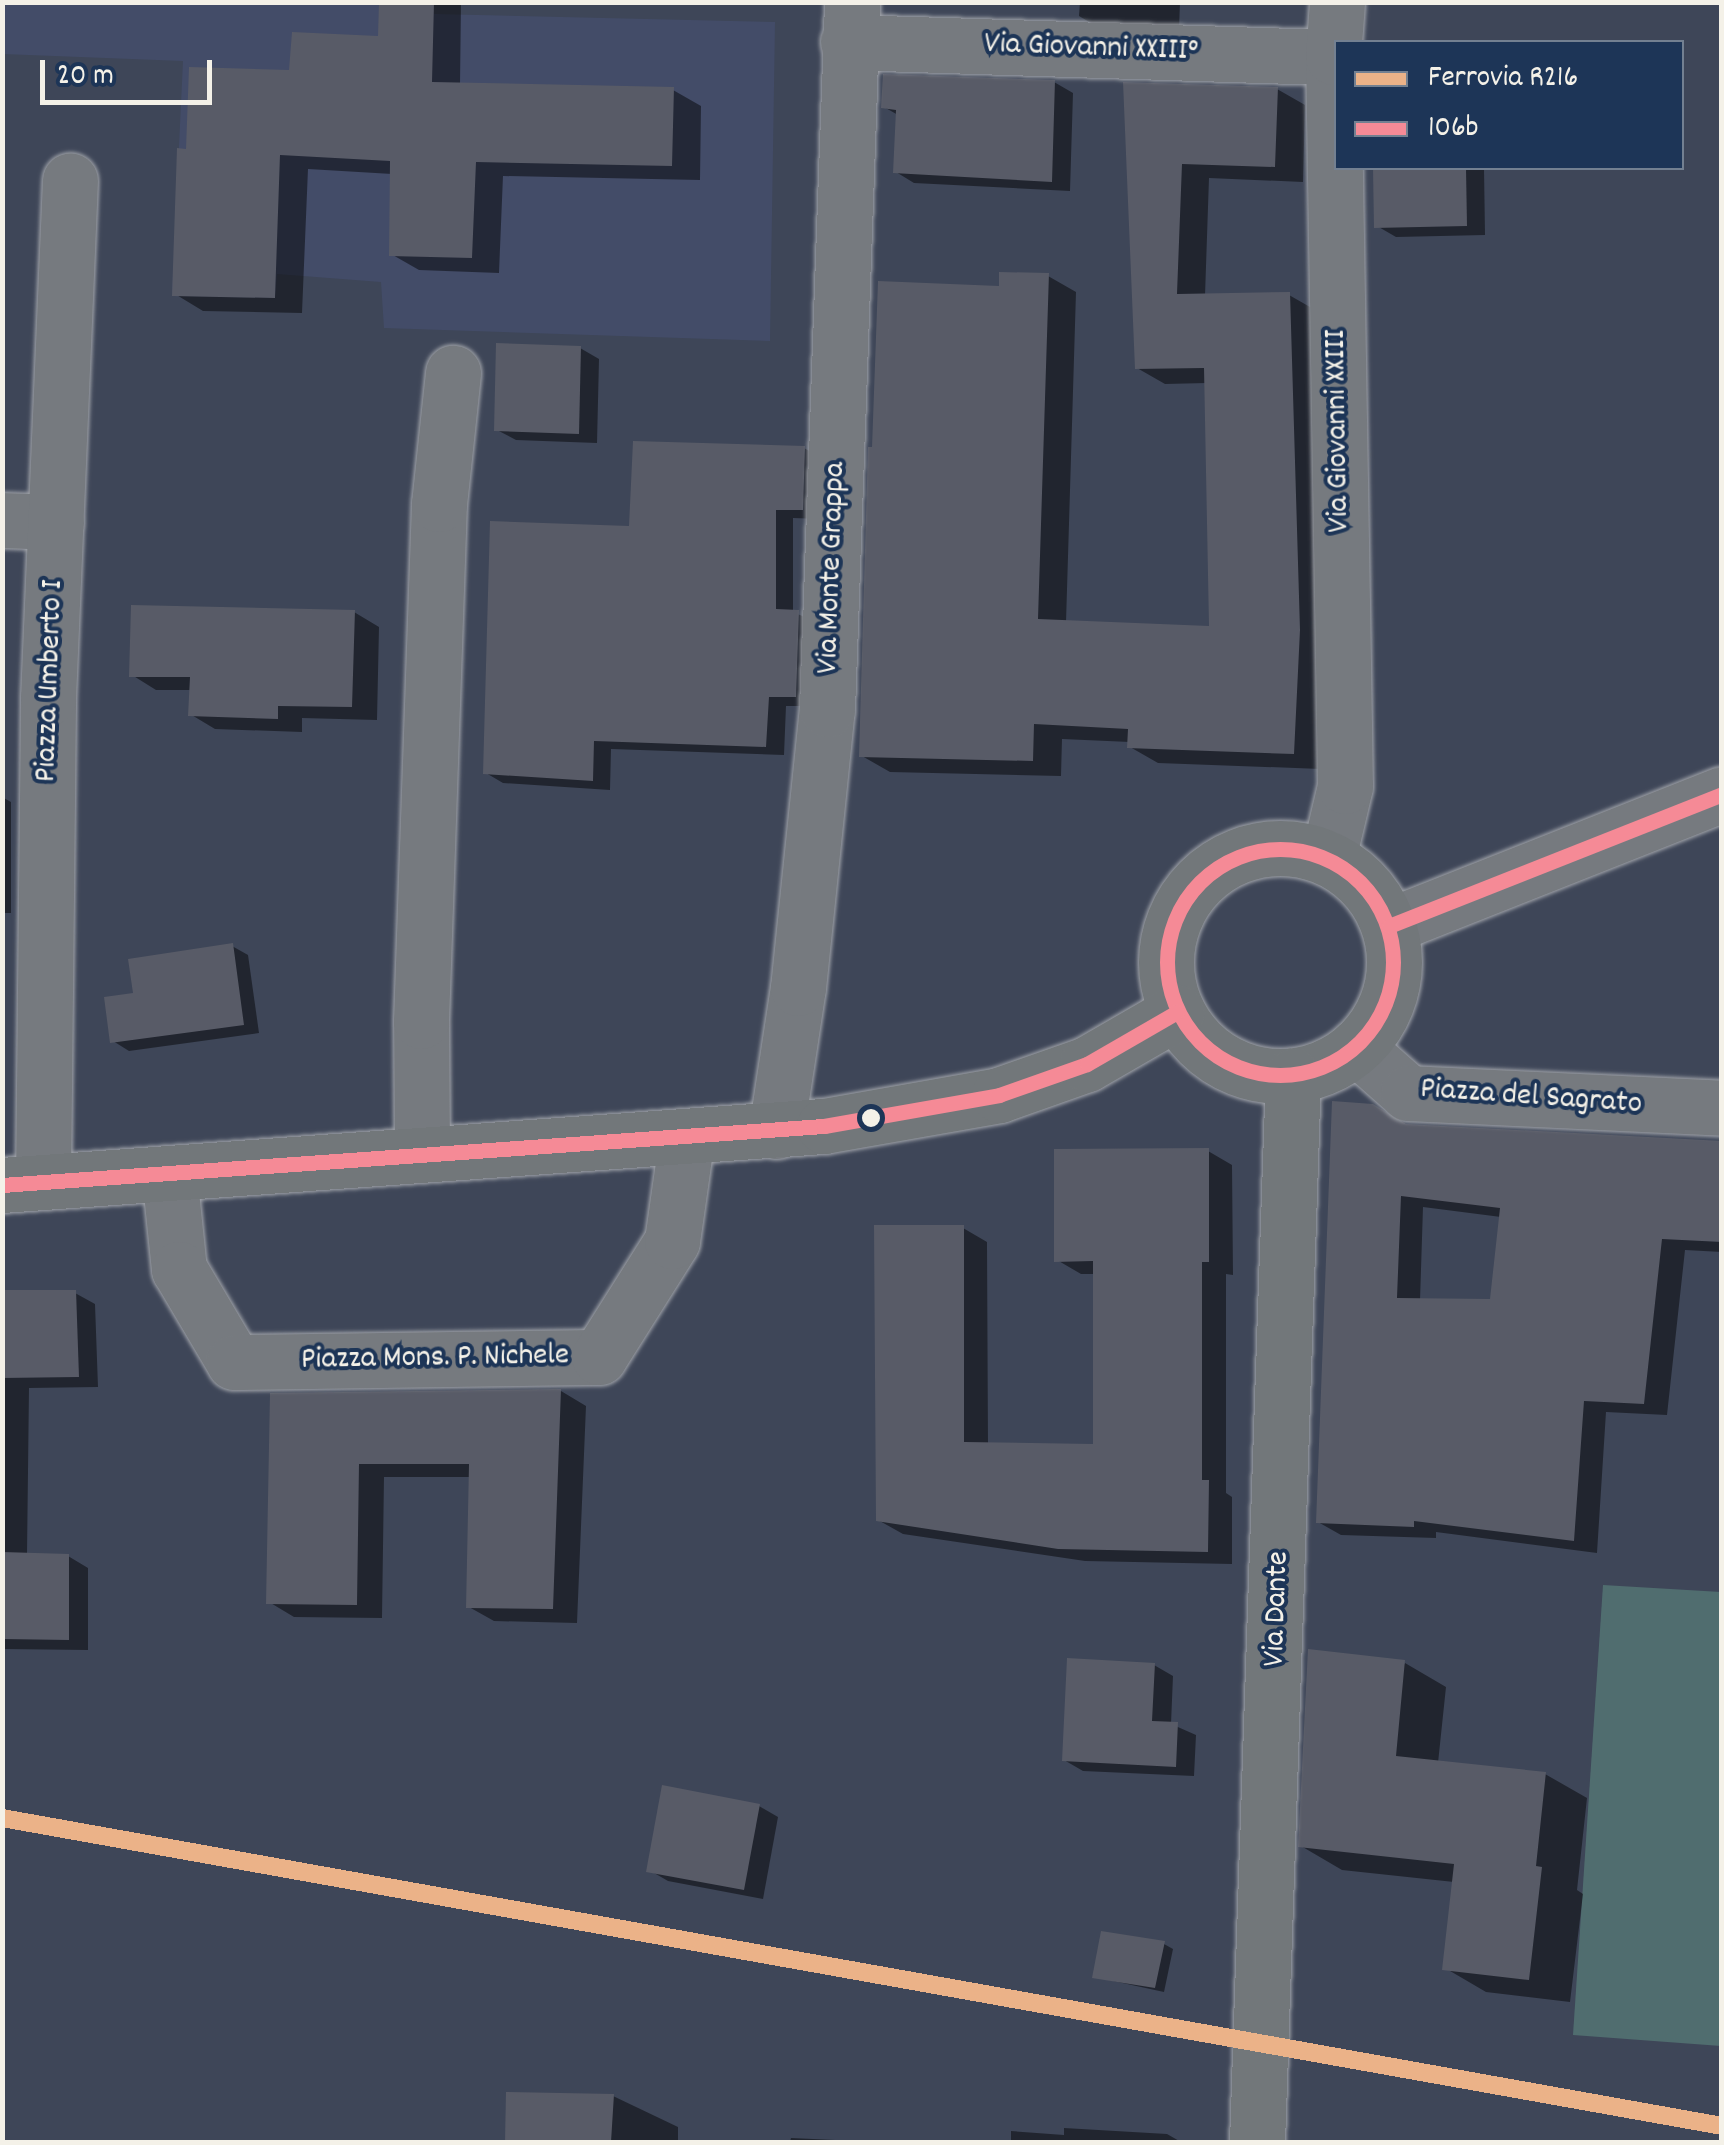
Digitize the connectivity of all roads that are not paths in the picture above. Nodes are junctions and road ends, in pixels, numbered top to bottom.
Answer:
1 (1337, 2) edge
2 (850, 22) edge
3 (1334, 40) edge
4 (1334, 43) edge
5 (1333, 57) junction
6 (1334, 118) edge
7 (1335, 170) edge
8 (70, 180) dead end
9 (453, 373) dead end
10 (2, 520) edge
11 (56, 522) junction
12 (1722, 794) edge
13 (1328, 858) junction
14 (1389, 926) junction
15 (1177, 1012) junction
16 (1356, 1047) junction
17 (1293, 1076) junction
18 (1722, 1108) edge
19 (776, 1131) junction
20 (686, 1136) junction
21 (422, 1152) junction
22 (169, 1173) junction
23 (23, 1183) edge
24 (1257, 2142) edge

1 - 3 street, Via Giovanni XXIII
2 - 5 street, Via Giovanni XXIII°
2 - 19 street, Via Monte Grappa
4 - 5 street, Via Giovanni XXIII
5 - 6 street, Via Giovanni XXIII
7 - 13 street, Via Giovanni XXIII
8 - 11 street, Piazza Umberto I
9 - 21 street
10 - 11 street
11 - 23 street, Piazza Umberto I
12 - 14 street
13 - 14 main road
13 - 15 main road
14 - 16 main road
15 - 17 main road
15 - 19 main road
16 - 17 main road
16 - 18 street, Piazza del Sagrato
17 - 24 main road, Via Dante
19 - 20 main road
20 - 21 main road
20 - 22 street, Piazza Mons. P. Nichele
21 - 22 main road
22 - 23 main road

